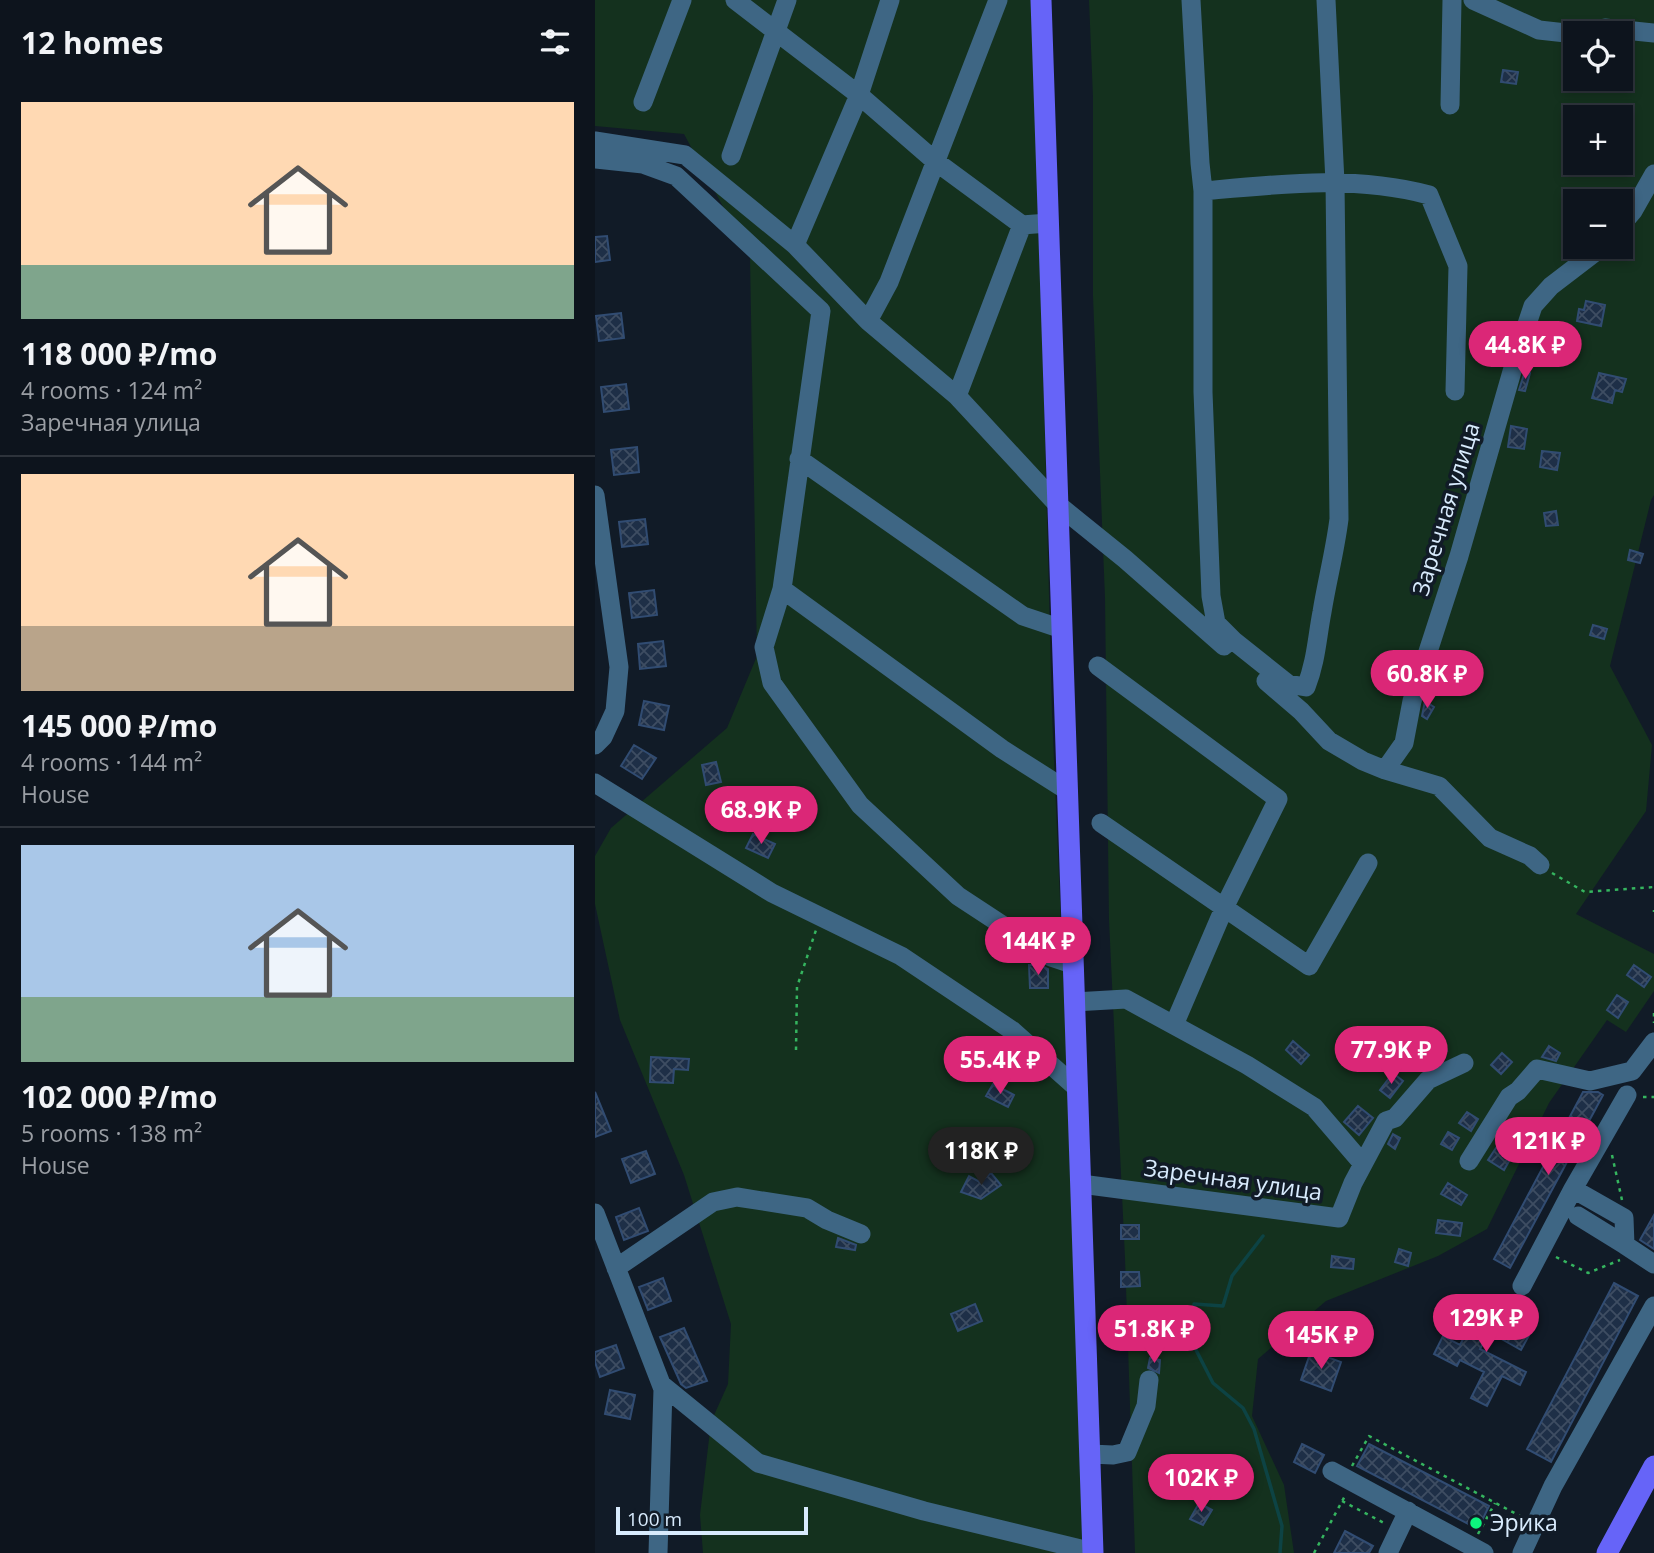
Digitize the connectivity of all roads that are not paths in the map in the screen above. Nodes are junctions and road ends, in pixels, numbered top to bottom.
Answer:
1 (682, 0) edge
2 (735, 0) edge
3 (787, 0) edge
4 (890, 0) edge
5 (998, 0) edge
6 (1041, 0) edge
7 (1191, 0) edge
8 (1326, 0) edge
9 (1452, 0) edge
10 (1473, 0) edge
11 (1633, 31) edge
12 (776, 33) junction
13 (1563, 33) edge
14 (1654, 33) edge
15 (859, 95) junction
16 (643, 102) dead end
17 (1450, 105) dead end
18 (595, 141) edge
19 (731, 156) dead end
20 (595, 159) edge
21 (935, 161) junction
22 (1654, 174) edge
23 (1335, 182) junction
24 (1203, 191) junction
25 (1633, 211) edge
26 (1048, 223) junction
27 (1022, 225) junction
28 (795, 245) junction
29 (1586, 259) edge
30 (868, 321) junction
31 (1455, 391) dead end
32 (957, 396) junction
33 (799, 459) junction
34 (595, 495) edge
35 (1057, 504) junction
36 (782, 589) junction
37 (1062, 629) junction
38 (1098, 666) dead end
39 (595, 745) edge
40 (1385, 770) junction
41 (595, 783) edge
42 (1068, 791) junction
43 (1101, 822) dead end
44 (1368, 863) dead end
45 (1540, 866) road end
46 (1225, 906) junction
47 (1072, 964) junction
48 (1075, 1002) junction
49 (1174, 1026) junction
50 (1654, 1042) edge
51 (1464, 1063) dead end
52 (1078, 1089) junction
53 (1627, 1094) dead end
54 (1469, 1161) dead end
55 (1363, 1164) junction
56 (1081, 1184) junction
57 (1573, 1189) junction
58 (595, 1213) edge
59 (1578, 1216) dead end
60 (861, 1234) dead end
61 (1639, 1254) edge
62 (616, 1268) junction
63 (1522, 1286) dead end
64 (1654, 1306) edge
65 (1149, 1380) dead end
66 (661, 1384) junction
67 (1090, 1454) junction
68 (1654, 1466) edge
69 (1343, 1477) road end
70 (1408, 1511) junction
71 (1478, 1550) edge
72 (1093, 1552) edge
73 (658, 1553) edge
74 (1388, 1553) edge
75 (1521, 1553) edge
76 (1607, 1553) edge

1 - 16 street
2 - 12 street
3 - 12 street
4 - 15 street
5 - 21 street
6 - 26 main road
7 - 24 street
8 - 23 street
9 - 17 street
10 - 13 street
11 - 14 street
12 - 15 street
12 - 19 street
15 - 21 street
15 - 28 street
18 - 28 street
20 - 33 street
21 - 27 street
21 - 30 street
22 - 25 street
23 - 24 street
23 - 24 street
23 - 31 street
26 - 27 street
26 - 35 main road
27 - 32 street
28 - 30 street
29 - 40 street, Заречная улица
30 - 32 street
32 - 35 street
33 - 36 street
33 - 37 street
34 - 39 street
35 - 37 main road
35 - 40 street
36 - 42 street
36 - 47 street
37 - 42 main road
38 - 46 street
40 - 45 street
41 - 52 street
42 - 47 main road
43 - 46 street
44 - 46 street
46 - 49 street
47 - 48 main road
48 - 49 street
48 - 52 main road
49 - 55 street
50 - 54 street
51 - 55 street, Заречная улица
52 - 56 main road
53 - 57 street
55 - 56 street, Заречная улица
56 - 67 main road
57 - 61 street
57 - 63 street
58 - 62 street
59 - 61 street
60 - 62 street
62 - 66 street
64 - 75 street
65 - 67 street
66 - 72 street
66 - 73 street
67 - 72 main road
68 - 76 main road
69 - 70 street
70 - 71 street
70 - 74 street

